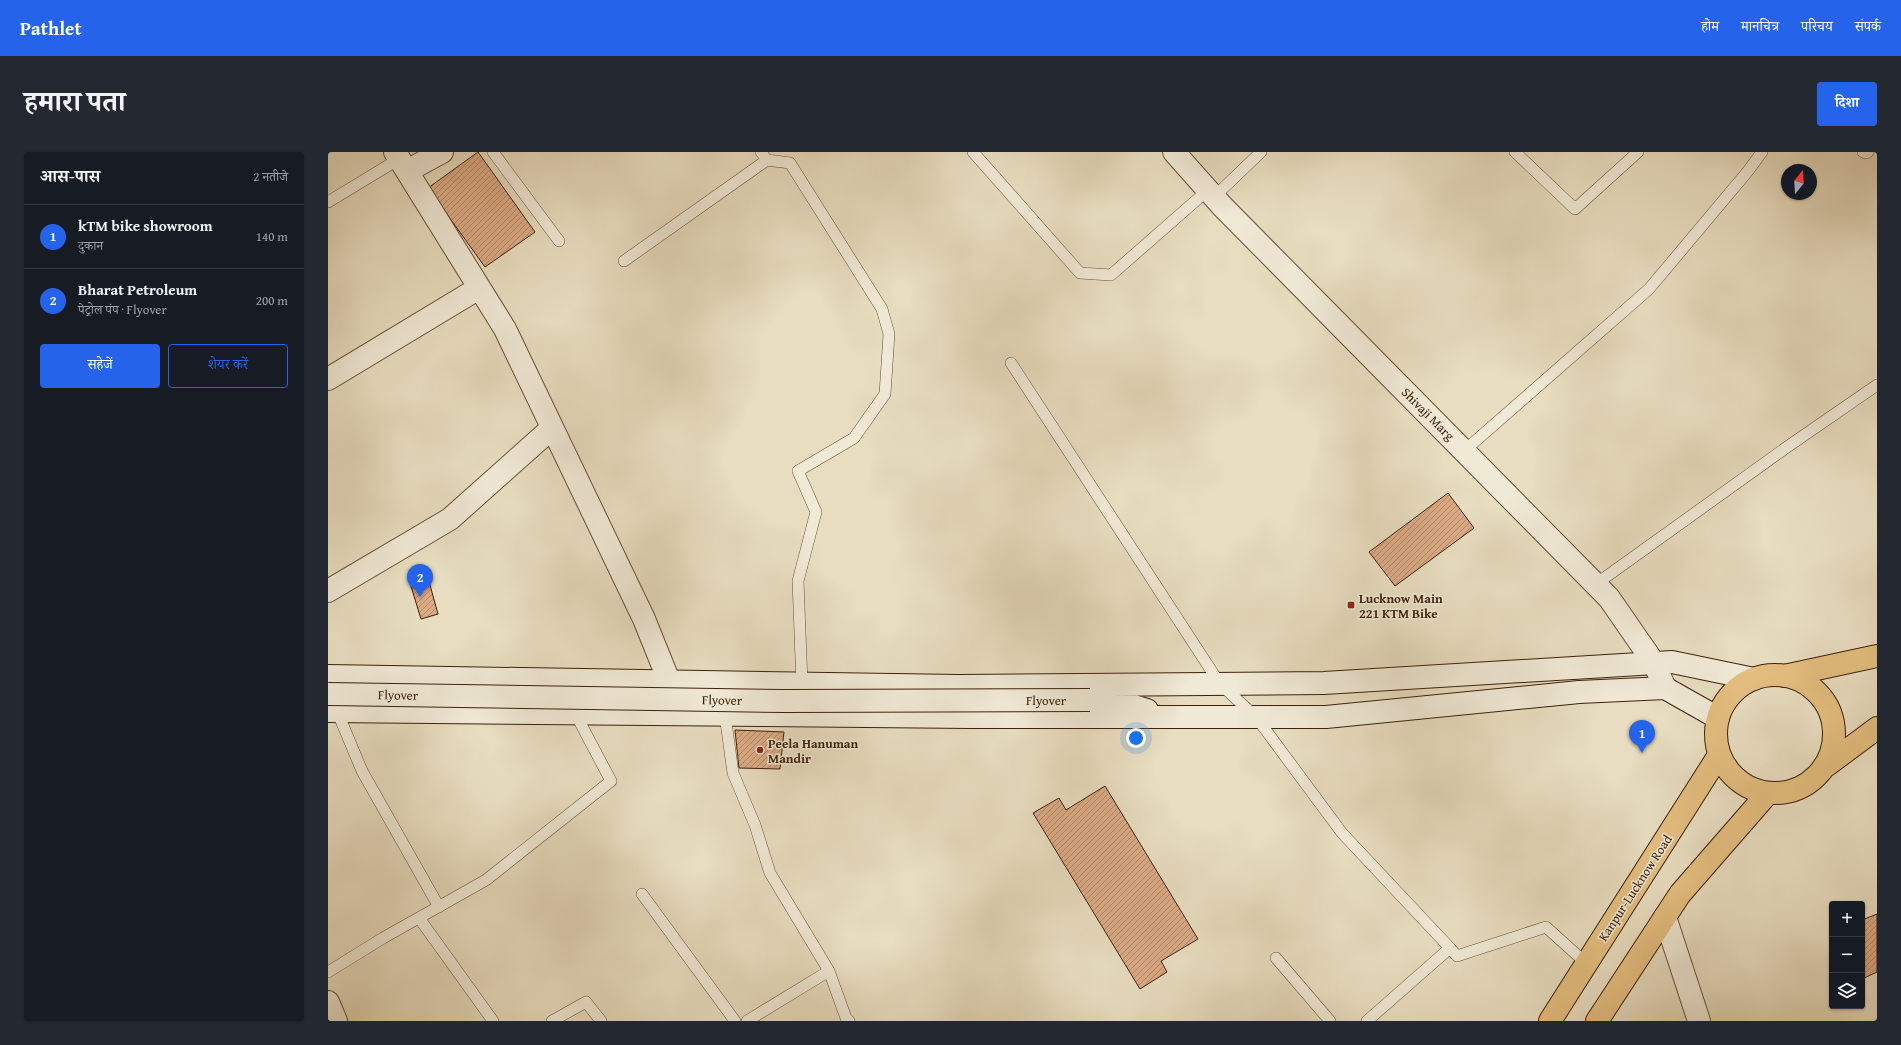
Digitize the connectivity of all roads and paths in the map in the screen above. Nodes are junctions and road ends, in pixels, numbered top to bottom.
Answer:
1 (442, 152) edge
2 (493, 152) edge
3 (973, 152) edge
4 (1174, 152) edge
5 (1261, 152) edge
6 (1515, 152) edge
7 (1638, 152) edge
8 (1762, 152) edge
9 (1863, 152) edge
10 (1868, 152) edge
11 (764, 156) edge
12 (400, 161) edge
13 (1211, 193) junction
14 (328, 202) edge
15 (559, 241) dead end
16 (624, 260) dead end
17 (479, 288) junction
18 (1011, 364) dead end
19 (328, 379) edge
20 (1877, 385) edge
21 (552, 428) junction
22 (1464, 451) junction
23 (1596, 584) junction
24 (328, 591) edge
25 (1877, 656) edge
26 (1654, 663) junction
27 (328, 676) edge
28 (1784, 676) junction
29 (1754, 679) junction
30 (669, 681) junction
31 (802, 684) junction
32 (1220, 684) junction
33 (1169, 685) junction
34 (1665, 688) junction
35 (1117, 701) junction
36 (331, 705) edge
37 (575, 713) junction
38 (672, 714) junction
39 (725, 715) junction
40 (1167, 717) junction
41 (1256, 717) junction
42 (1718, 718) junction
43 (1877, 728) edge
44 (1719, 755) junction
45 (1826, 766) junction
46 (1768, 793) junction
47 (642, 894) dead end
48 (439, 907) junction
49 (1665, 917) junction
50 (419, 918) junction
51 (1450, 948) junction
52 (1276, 958) dead end
53 (1587, 964) junction
54 (829, 971) junction
55 (328, 972) edge
56 (328, 1002) edge
57 (336, 1021) edge
58 (493, 1021) edge
59 (552, 1021) edge
60 (601, 1021) edge
61 (735, 1021) edge
62 (747, 1021) edge
63 (849, 1021) edge
64 (1330, 1021) edge
65 (1367, 1021) edge
66 (1550, 1021) edge
67 (1597, 1021) edge
68 (1699, 1021) edge

1 - 12 main road
2 - 15 lane
3 - 13 lane
4 - 13 main road, Shivaji Marg
5 - 13 lane
6 - 7 lane
8 - 22 lane
9 - 10 lane
11 - 16 lane
11 - 31 lane
12 - 14 lane
12 - 17 main road
13 - 22 main road, Shivaji Marg
17 - 19 main road
17 - 21 main road
18 - 32 lane
20 - 23 lane
21 - 24 main road
21 - 30 main road
22 - 23 main road, Shivaji Marg
23 - 26 main road, Shivaji Marg
25 - 28 main road
26 - 29 main road
26 - 32 main road
26 - 34 main road, Shivaji Marg
27 - 30 main road
28 - 29 main road
28 - 45 main road
29 - 42 main road
30 - 31 main road
30 - 38 main road
31 - 33 main road
32 - 33 main road
32 - 41 lane
33 - 35 main road, Flyover
34 - 41 main road
34 - 42 main road
35 - 36 main road, Flyover, bridge
35 - 40 main road, Flyover
36 - 37 main road
36 - 48 lane
37 - 38 main road
37 - 48 lane
38 - 39 main road
39 - 40 main road
39 - 54 lane
40 - 41 main road
41 - 51 lane
42 - 44 main road
43 - 45 main road
44 - 46 main road
44 - 53 main road, Kanpur-Lucknow Road
45 - 46 main road
46 - 49 main road
47 - 61 lane
48 - 50 lane
49 - 67 main road
49 - 68 main road
50 - 55 lane
50 - 58 lane
51 - 53 lane
51 - 65 lane
52 - 64 lane
53 - 66 main road, Kanpur-Lucknow Road
54 - 62 lane
54 - 63 lane
56 - 57 main road
59 - 60 lane

